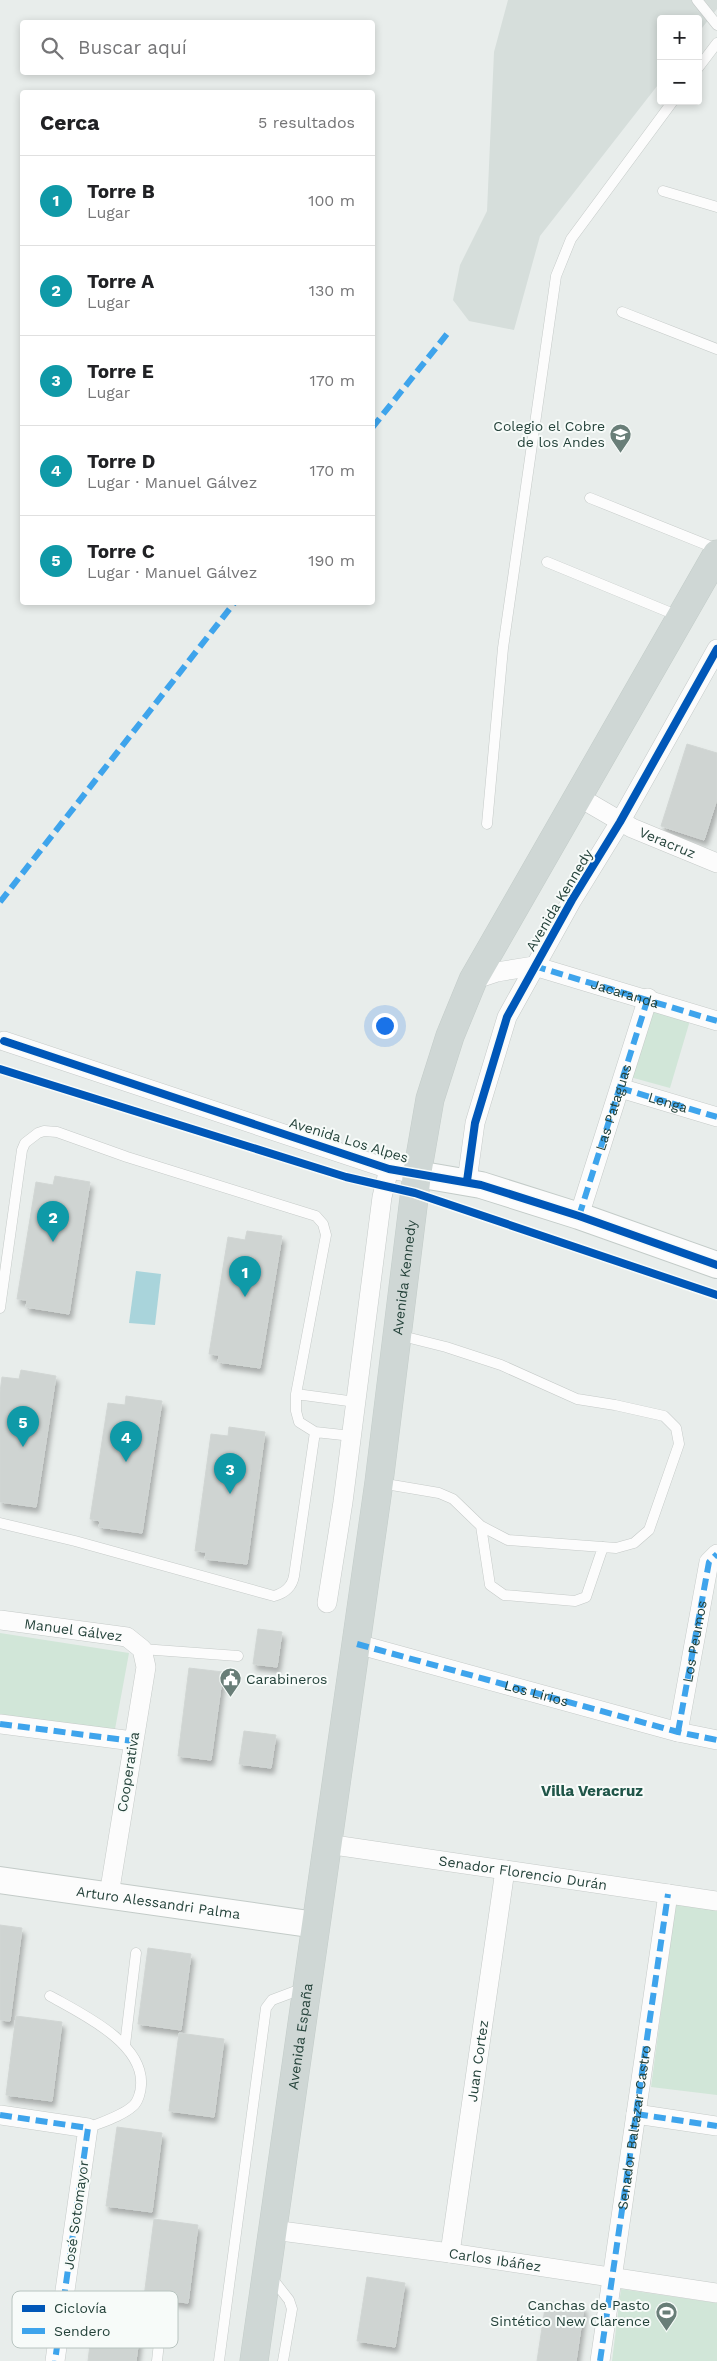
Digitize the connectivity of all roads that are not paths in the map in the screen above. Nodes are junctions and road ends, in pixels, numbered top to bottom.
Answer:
1 (697, 0) edge
2 (717, 25) edge
3 (717, 43) edge
4 (702, 63) edge
5 (670, 105) edge
6 (663, 191) dead end
7 (717, 207) edge
8 (622, 312) dead end
9 (717, 349) edge
10 (590, 498) dead end
11 (717, 549) edge
12 (717, 554) edge
13 (548, 562) dead end
14 (681, 617) junction
15 (717, 649) edge
16 (577, 796) junction
17 (620, 822) junction
18 (487, 824) dead end
19 (717, 863) edge
20 (534, 966) junction
21 (473, 980) junction
22 (648, 998) junction
23 (717, 1021) edge
24 (4, 1041) dead end
25 (620, 1088) junction
26 (717, 1117) edge
27 (389, 1169) junction
28 (417, 1174) junction
29 (466, 1181) junction
30 (579, 1216) junction
31 (717, 1265) edge
32 (0, 1308) edge
33 (397, 1335) junction
34 (296, 1394) junction
35 (356, 1402) junction
36 (388, 1406) junction
37 (315, 1432) junction
38 (352, 1436) junction
39 (383, 1441) junction
40 (379, 1482) junction
41 (0, 1523) edge
42 (482, 1526) junction
43 (603, 1547) junction
44 (717, 1554) edge
45 (327, 1603) dead end
46 (0, 1620) edge
47 (356, 1644) junction
48 (142, 1649) junction
49 (238, 1656) dead end
50 (346, 1712) joint
51 (0, 1724) edge
52 (678, 1732) junction
53 (717, 1740) edge
54 (133, 1741) junction
55 (327, 1844) junction
56 (505, 1870) junction
57 (0, 1880) edge
58 (668, 1894) junction
59 (109, 1895) junction
60 (717, 1901) edge
61 (316, 1925) junction
62 (136, 1953) dead end
63 (307, 1987) junction
64 (50, 1996) dead end
65 (125, 2045) junction
66 (636, 2114) junction
67 (0, 2115) edge
68 (717, 2126) edge
69 (88, 2128) junction
70 (273, 2230) junction
71 (450, 2254) junction
72 (267, 2272) junction
73 (612, 2278) junction
74 (65, 2291) edge
75 (717, 2293) edge
76 (57, 2348) edge
77 (158, 2348) edge
78 (55, 2361) edge
79 (157, 2361) edge
80 (219, 2361) edge
81 (254, 2361) edge
82 (283, 2361) edge
83 (600, 2361) edge

1 - 2 lane
3 - 4 lane
5 - 18 lane
6 - 7 lane
8 - 9 lane
10 - 11 lane
12 - 14 main road, Avenida Kennedy
13 - 14 lane
14 - 16 main road, Avenida Kennedy
15 - 17 street, Avenida Kennedy
16 - 17 street, Veracruz
16 - 21 main road, Avenida Kennedy
17 - 19 street, Veracruz
17 - 20 street, Avenida Kennedy
20 - 21 street
20 - 22 street, Jacaranda
20 - 29 street, Avenida Kennedy
21 - 28 main road, Avenida Kennedy
22 - 23 street, Jacaranda
22 - 25 street, Las Pataguas
24 - 27 street, Avenida Los Alpes
25 - 26 street, Lenga
25 - 30 street, Las Pataguas
27 - 28 street, Avenida Los Alpes
27 - 35 street
28 - 29 street, Avenida Los Alpes
28 - 33 main road, Avenida Kennedy
29 - 30 street, Avenida Los Alpes
30 - 31 street, Avenida Los Alpes
32 - 34 lane
33 - 36 main road, Avenida Kennedy
33 - 43 lane
34 - 35 lane
34 - 37 lane
35 - 36 street
35 - 38 street
36 - 39 main road, Avenida Kennedy
37 - 38 lane
37 - 41 lane
38 - 39 street
38 - 45 street
39 - 40 main road, Avenida Kennedy
40 - 42 lane
40 - 47 main road, Avenida Kennedy
42 - 43 lane
42 - 43 lane
44 - 52 street, Los Peumos
46 - 48 street, Manuel Gálvez
47 - 50 main road, Avenida Kennedy
47 - 52 street, Los Lirios
48 - 49 lane
48 - 54 street, Cooperativa
50 - 55 main road, Avenida España
51 - 54 street
52 - 53 street, Los Lirios
54 - 59 street, Cooperativa
55 - 56 street, Senador Florencio Durán
55 - 61 main road, Avenida España
56 - 58 street, Senador Florencio Durán
56 - 71 street, Juan Cortez
57 - 59 street, Arturo Alessandri Palma
58 - 60 street, Senador Florencio Durán
58 - 66 street, Senador Baltazar Castro
59 - 61 street, Arturo Alessandri Palma
61 - 63 main road, Avenida España
62 - 65 lane
63 - 70 main road, Avenida España
63 - 80 lane
64 - 65 lane
65 - 69 lane
66 - 68 street
66 - 73 street, Senador Baltazar Castro
67 - 69 street
69 - 74 street, José Sotomayor
70 - 71 street, Carlos Ibáñez
70 - 72 main road, Avenida España
71 - 73 street, Carlos Ibáñez
72 - 81 main road, Avenida España
72 - 82 lane
73 - 75 street, Carlos Ibáñez
73 - 83 street, Senador Baltazar Castro
76 - 78 street, José Sotomayor
77 - 79 lane

